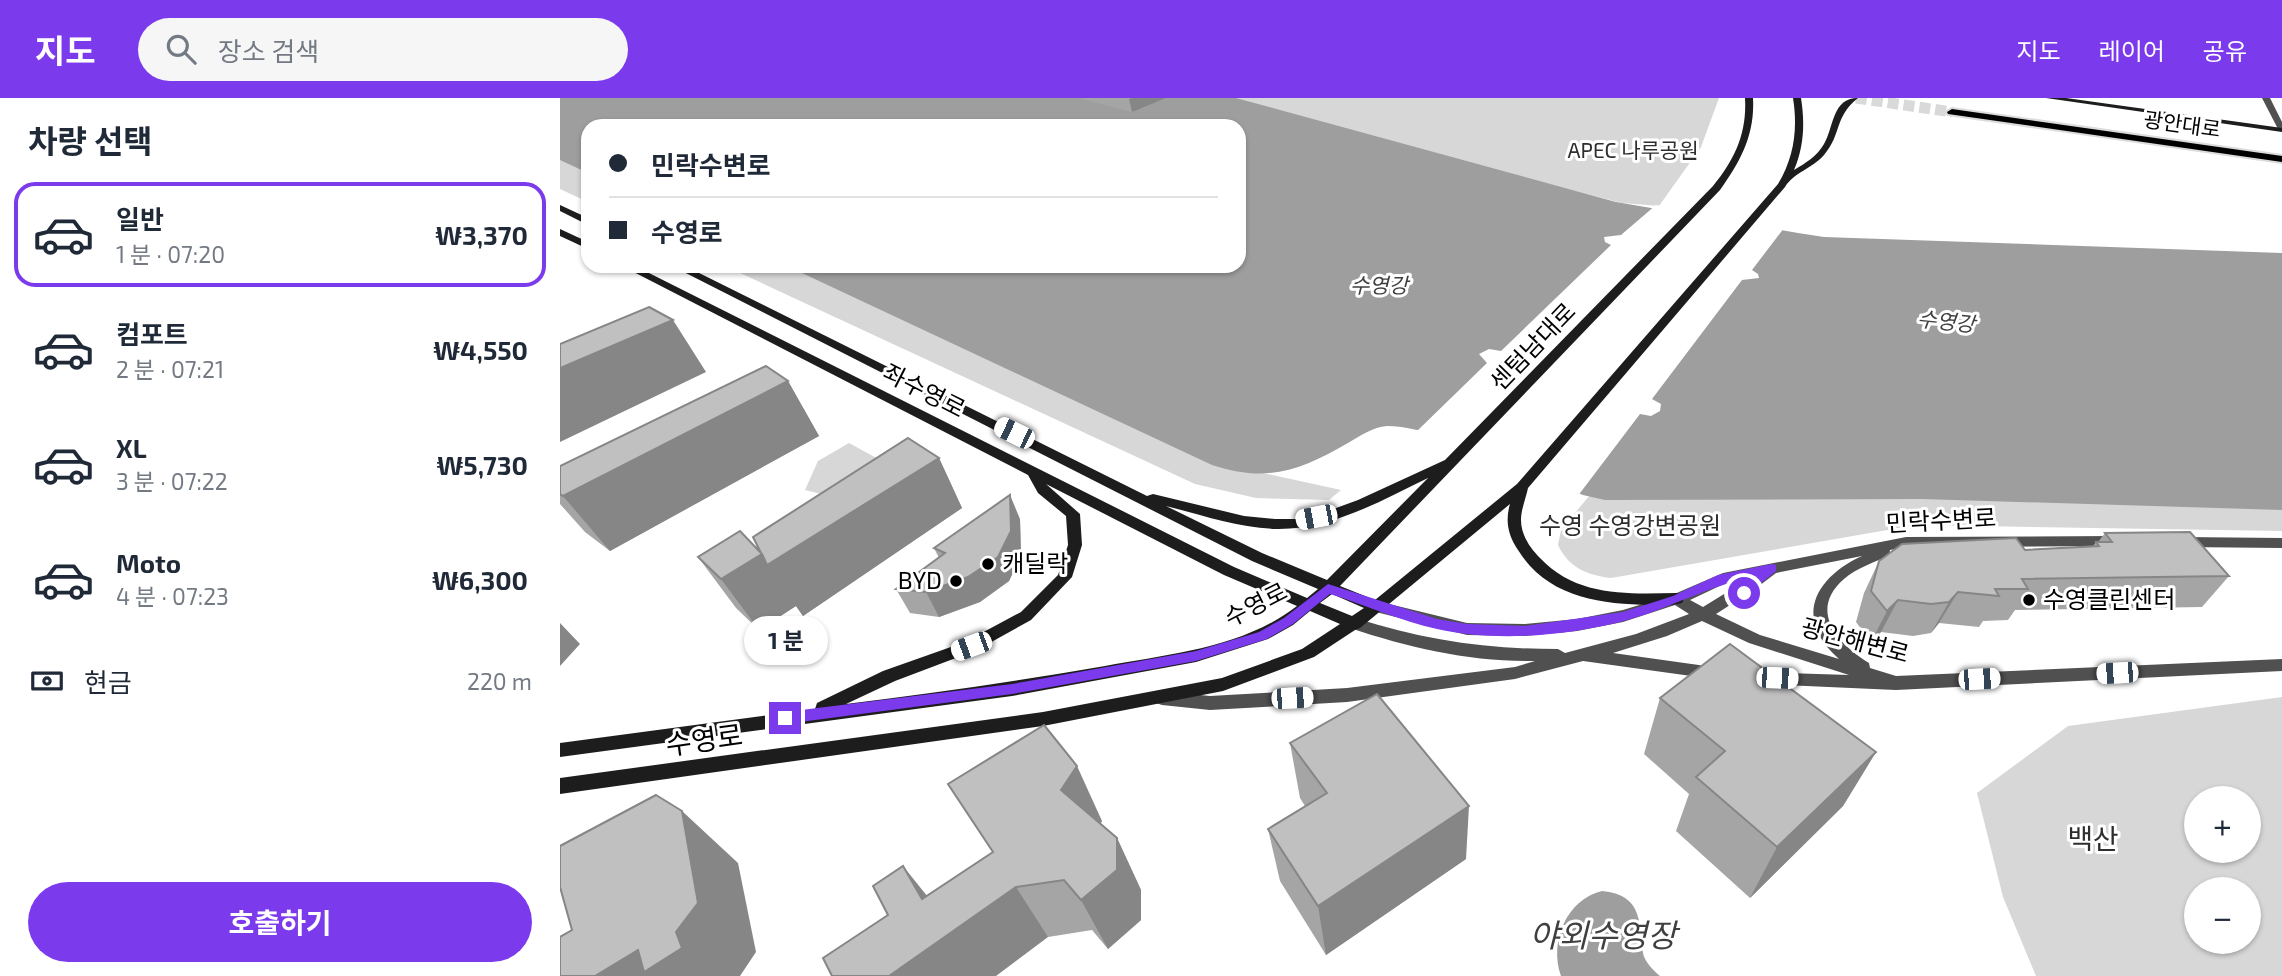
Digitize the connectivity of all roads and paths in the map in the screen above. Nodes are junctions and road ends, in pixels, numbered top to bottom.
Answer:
1 (1749, 98) edge
2 (1797, 98) edge
3 (1854, 98) edge
4 (2050, 98) edge
5 (2266, 98) edge
6 (1977, 115) junction
7 (2282, 130) edge
8 (2282, 147) edge
9 (2282, 159) edge
10 (2282, 169) edge
11 (1788, 176) junction
12 (560, 208) edge
13 (581, 218) edge
14 (560, 232) edge
15 (581, 242) edge
16 (641, 273) edge
17 (691, 273) edge
18 (1455, 461) junction
19 (1034, 473) junction
20 (1522, 487) junction
21 (1134, 493) junction
22 (2133, 541) edge
23 (2161, 541) edge
24 (1906, 542) junction
25 (2282, 543) edge
26 (1772, 568) junction
27 (1328, 589) junction
28 (1677, 599) junction
29 (1310, 605) junction
30 (1377, 607) junction
31 (1705, 616) junction
32 (1354, 624) junction
33 (1583, 655) junction
34 (2282, 665) edge
35 (1896, 683) junction
36 (1161, 698) junction
37 (810, 714) junction
38 (560, 750) edge
39 (560, 786) edge

1 - 18 main road, 센텀남대로
2 - 11 main road
3 - 11 main road
4 - 7 main road
5 - 7 street
6 - 8 highway, 광안대로
6 - 9 highway, 광안대로
6 - 10 highway
11 - 20 main road
12 - 13 main road
14 - 15 main road
16 - 19 main road, 좌수영로
17 - 21 main road, 좌수영로
18 - 21 main road
18 - 27 main road, 센텀남대로
19 - 29 main road, 좌수영로
19 - 37 main road
20 - 28 main road
20 - 30 main road
21 - 27 main road, 좌수영로
22 - 24 street, 민락수변로
23 - 25 street
24 - 26 street, 민락수변로
24 - 35 street
26 - 28 street, 민락수변로
26 - 31 street
27 - 29 main road, 센텀남대로
27 - 30 main road, 좌수영로
28 - 30 street, 민락수변로
28 - 31 street, 광안해변로
29 - 32 main road, 좌수영로
29 - 37 main road, 수영로
30 - 32 main road, 수영로
31 - 33 street
31 - 35 street, 광안해변로
32 - 33 street
32 - 36 main road, 수영로
33 - 35 street
33 - 36 street
34 - 35 street, 광안해변로
36 - 39 main road, 수영로
37 - 38 main road, 수영로

